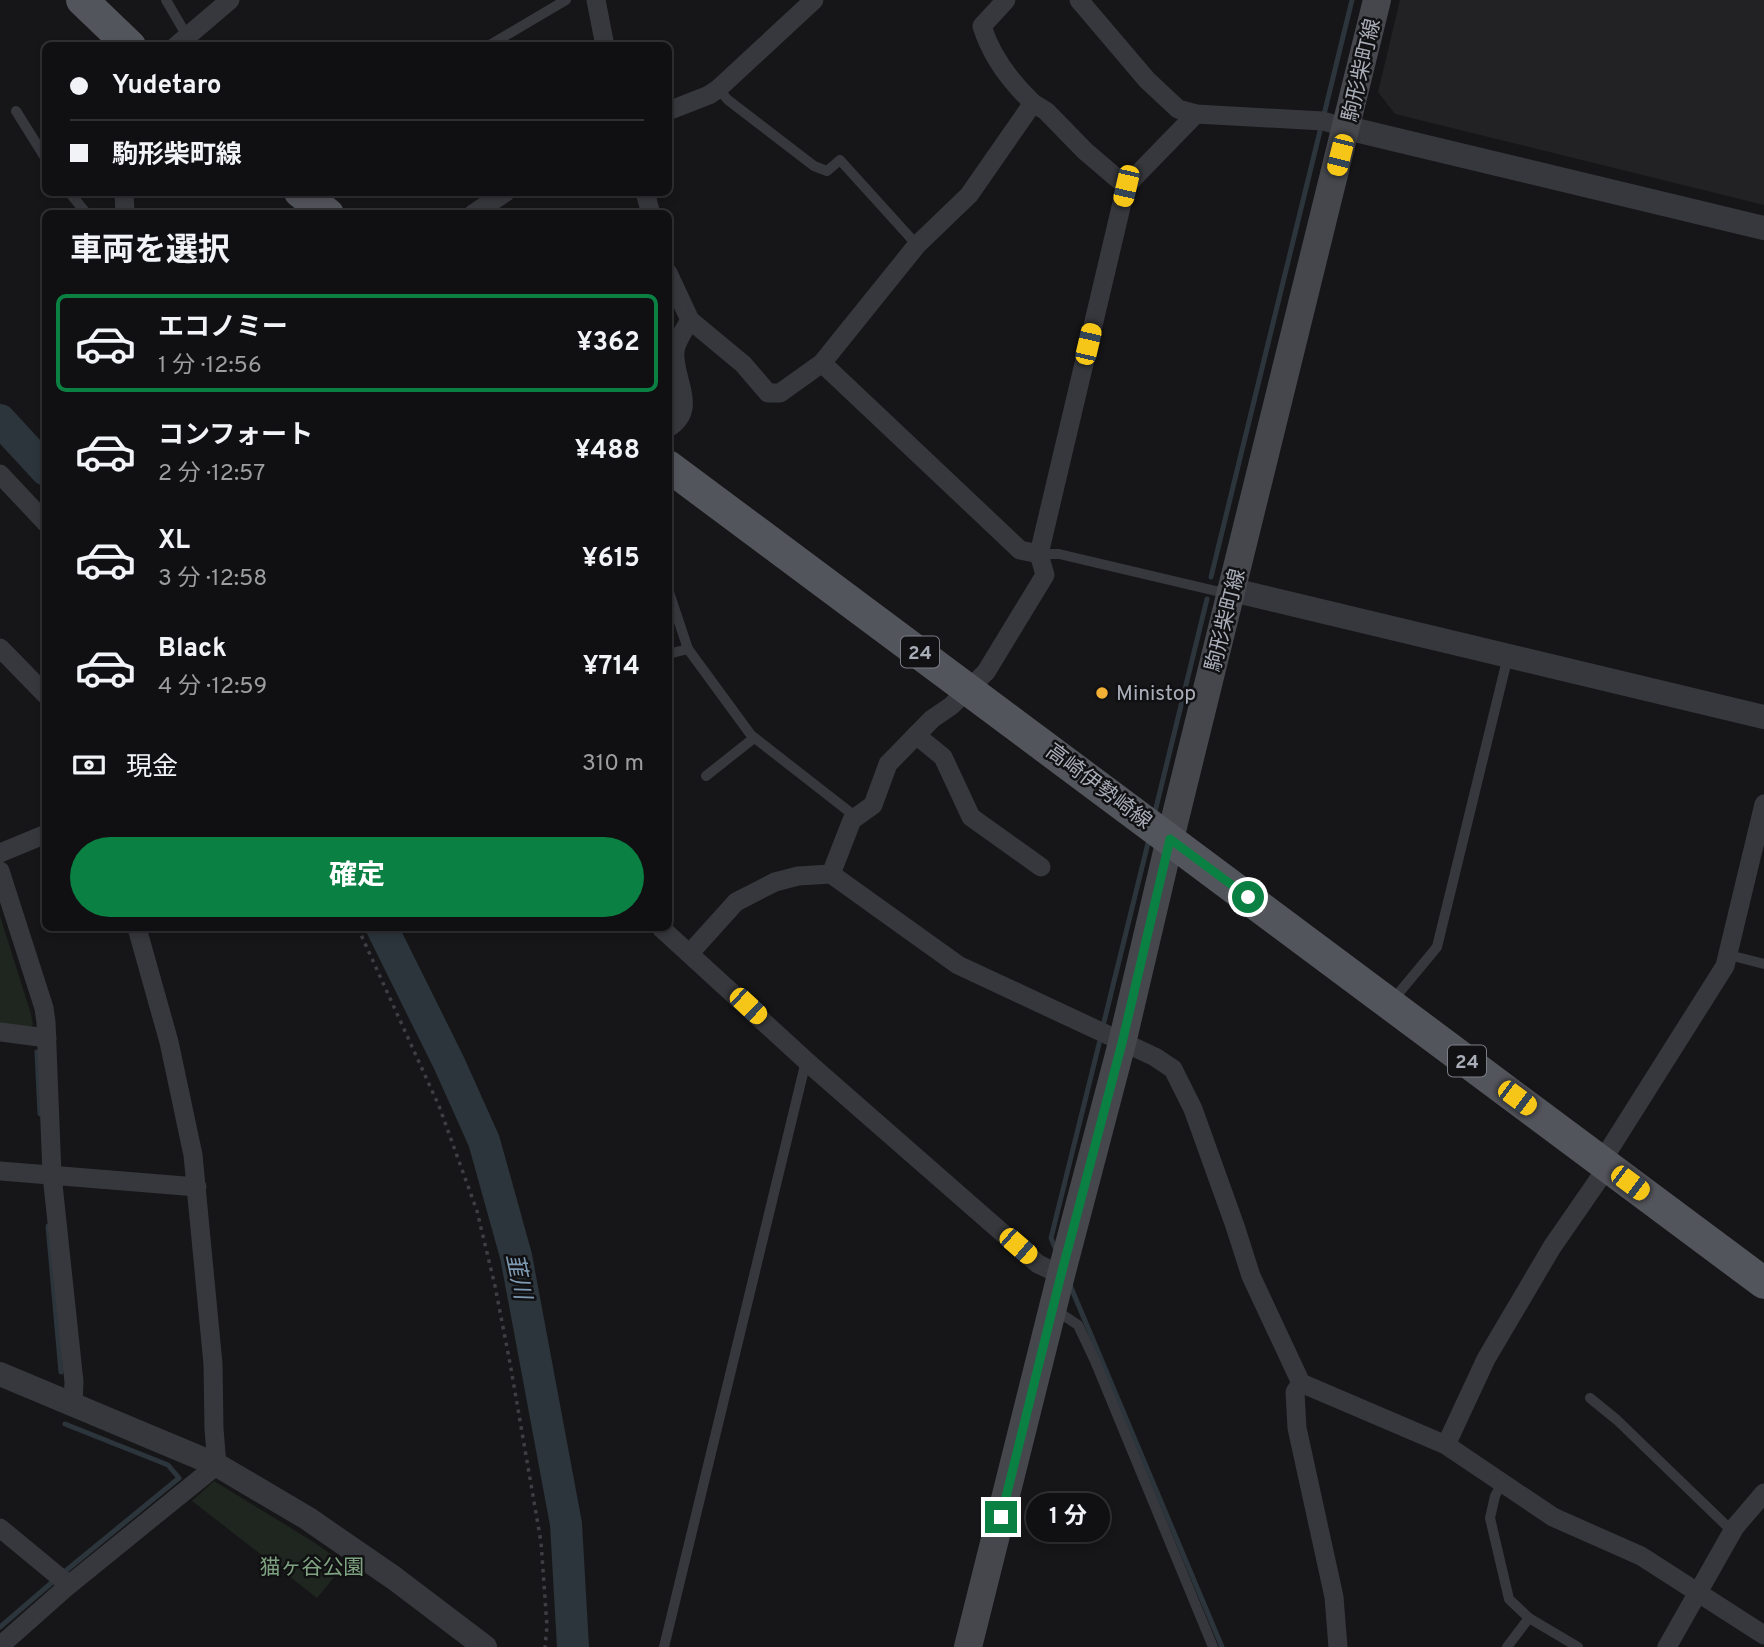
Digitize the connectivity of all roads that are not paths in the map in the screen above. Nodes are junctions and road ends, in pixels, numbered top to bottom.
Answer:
1 (82, 0) edge
2 (166, 0) edge
3 (230, 0) edge
4 (566, 0) edge
5 (596, 0) edge
6 (814, 0) edge
7 (1006, 0) edge
8 (1079, 0) edge
9 (1377, 0) edge
10 (182, 41) edge
11 (126, 42) edge
12 (495, 42) edge
13 (604, 42) edge
14 (718, 89) junction
15 (1033, 103) junction
16 (672, 109) edge
17 (16, 111) dead end
18 (1196, 114) junction
19 (1347, 128) junction
20 (42, 153) edge
21 (1126, 186) junction
22 (72, 196) edge
23 (500, 196) edge
24 (84, 210) edge
25 (479, 210) edge
26 (1764, 228) edge
27 (917, 245) junction
28 (672, 282) edge
29 (690, 320) junction
30 (822, 363) junction
31 (672, 426) edge
32 (672, 469) edge
33 (0, 474) edge
34 (42, 519) edge
35 (1039, 554) junction
36 (1233, 590) junction
37 (672, 601) edge
38 (0, 648) edge
39 (688, 649) junction
40 (672, 653) edge
41 (1508, 656) junction
42 (969, 689) junction
43 (42, 691) edge
44 (1764, 718) edge
45 (916, 735) junction
46 (754, 737) junction
47 (706, 776) dead end
48 (1764, 804) edge
49 (856, 817) junction
50 (42, 836) edge
51 (1170, 839) junction
52 (0, 853) edge
53 (1041, 867) dead end
54 (0, 871) edge
55 (831, 874) junction
56 (138, 931) edge
57 (664, 931) edge
58 (690, 953) junction
59 (1729, 955) junction
60 (1764, 964) edge
61 (1391, 1003) junction
62 (0, 1032) edge
63 (47, 1038) junction
64 (1122, 1043) junction
65 (806, 1060) junction
66 (1605, 1164) junction
67 (0, 1171) edge
68 (52, 1175) junction
69 (197, 1186) junction
70 (1061, 1275) junction
71 (1764, 1283) edge
72 (1054, 1309) junction
73 (0, 1374) edge
74 (1301, 1383) junction
75 (1590, 1398) dead end
76 (73, 1404) junction
77 (1446, 1445) junction
78 (217, 1465) junction
79 (1502, 1483) junction
80 (1764, 1493) edge
81 (0, 1528) edge
82 (1732, 1531) junction
83 (69, 1585) junction
84 (1696, 1592) junction
85 (1530, 1618) junction
86 (1764, 1635) edge
87 (0, 1646) edge
88 (485, 1647) edge
89 (664, 1647) edge
90 (968, 1647) edge
91 (1213, 1647) edge
92 (1338, 1647) edge
93 (1507, 1647) edge
94 (1578, 1647) edge
95 (1667, 1647) edge

1 - 11 main road
2 - 10 lane
3 - 10 street
4 - 12 lane
5 - 13 street
6 - 14 street
7 - 15 street
8 - 18 street
9 - 19 main road, 駒形柴町線
14 - 16 street
14 - 27 lane
15 - 21 street
15 - 27 street
17 - 20 lane
18 - 19 street
18 - 21 street
19 - 26 street
19 - 36 main road, 駒形柴町線
21 - 35 street
22 - 24 lane
23 - 25 street
27 - 30 street
28 - 29 street
29 - 30 street
29 - 31 street
30 - 35 street
32 - 42 main road, 高崎伊勢崎線 / 24
33 - 34 street
35 - 36 lane
35 - 42 street
36 - 41 street
36 - 51 main road, 駒形柴町線
37 - 39 lane
38 - 43 street
39 - 40 lane
39 - 46 lane
41 - 44 street
41 - 61 lane
42 - 45 street
42 - 51 main road, 高崎伊勢崎線 / 24
45 - 49 street
45 - 53 street
46 - 47 lane
46 - 49 lane
48 - 59 street
49 - 55 street
50 - 52 street
51 - 61 main road, 高崎伊勢崎線 / 24
51 - 64 main road, 駒形柴町線
54 - 63 street
55 - 58 street
55 - 64 street
56 - 69 street
57 - 58 street
58 - 65 street
59 - 60 lane
59 - 66 street
61 - 66 main road, 高崎伊勢崎線 / 24
62 - 63 street
63 - 68 street
64 - 70 main road, 駒形柴町線
64 - 74 street
65 - 70 street
65 - 89 lane
66 - 71 main road, 高崎伊勢崎線 / 24
66 - 77 street
67 - 68 street
68 - 69 street
68 - 76 street
69 - 78 street
70 - 72 main road, 駒形柴町線
72 - 90 main road, 駒形柴町線
72 - 91 lane
73 - 76 street
74 - 77 street
74 - 92 street
75 - 82 lane
76 - 78 street
77 - 79 street
78 - 83 street
78 - 88 street
79 - 84 street
79 - 85 lane
80 - 82 street
81 - 83 street
82 - 84 street
83 - 87 street
84 - 86 street
84 - 95 street
85 - 93 lane
85 - 94 lane

